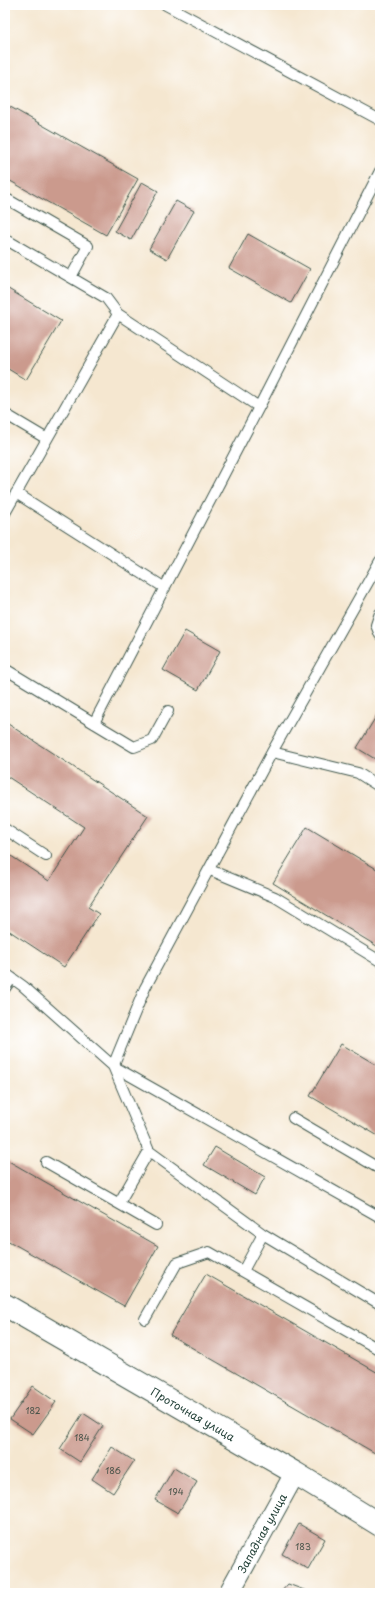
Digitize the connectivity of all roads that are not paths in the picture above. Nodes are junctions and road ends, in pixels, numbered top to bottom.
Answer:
1 (166, 5) edge
2 (380, 120) edge
3 (380, 171) edge
4 (5, 198) edge
5 (5, 238) edge
6 (71, 277) junction
7 (118, 314) junction
8 (260, 408) junction
9 (5, 414) edge
10 (47, 439) junction
11 (16, 493) junction
12 (5, 513) edge
13 (380, 561) edge
14 (165, 588) junction
15 (380, 613) edge
16 (380, 635) edge
17 (5, 669) edge
18 (168, 711) dead end
19 (94, 723) junction
20 (272, 752) junction
21 (380, 787) edge
22 (5, 829) edge
23 (46, 856) dead end
24 (210, 870) junction
25 (380, 961) edge
26 (8, 975) edge
27 (5, 988) edge
28 (113, 1066) junction
29 (293, 1118) dead end
30 (149, 1151) junction
31 (46, 1162) dead end
32 (380, 1169) edge
33 (119, 1203) junction
34 (380, 1217) edge
35 (156, 1225) dead end
36 (263, 1234) junction
37 (243, 1271) junction
38 (380, 1304) edge
39 (5, 1305) edge
40 (145, 1319) dead end
41 (380, 1350) edge
42 (295, 1473) junction
43 (380, 1525) edge
44 (229, 1593) edge

1 - 2 lane
3 - 8 lane
4 - 6 lane
5 - 6 lane
6 - 7 lane
7 - 8 lane
7 - 10 lane
8 - 14 lane
9 - 10 lane
10 - 11 lane
11 - 12 lane
11 - 14 lane
13 - 20 lane
14 - 19 lane
15 - 16 lane
17 - 19 lane
18 - 19 lane
20 - 21 lane
20 - 24 lane
22 - 23 lane
24 - 25 lane
24 - 28 lane
26 - 27 lane
26 - 28 lane
28 - 30 lane
28 - 34 lane
29 - 32 lane
30 - 33 lane
30 - 36 lane
31 - 33 lane
33 - 35 lane
36 - 37 lane
36 - 38 lane
37 - 40 lane
37 - 41 lane
39 - 42 street, Проточная улица
42 - 43 street, Проточная улица
42 - 44 street, Западная улица

